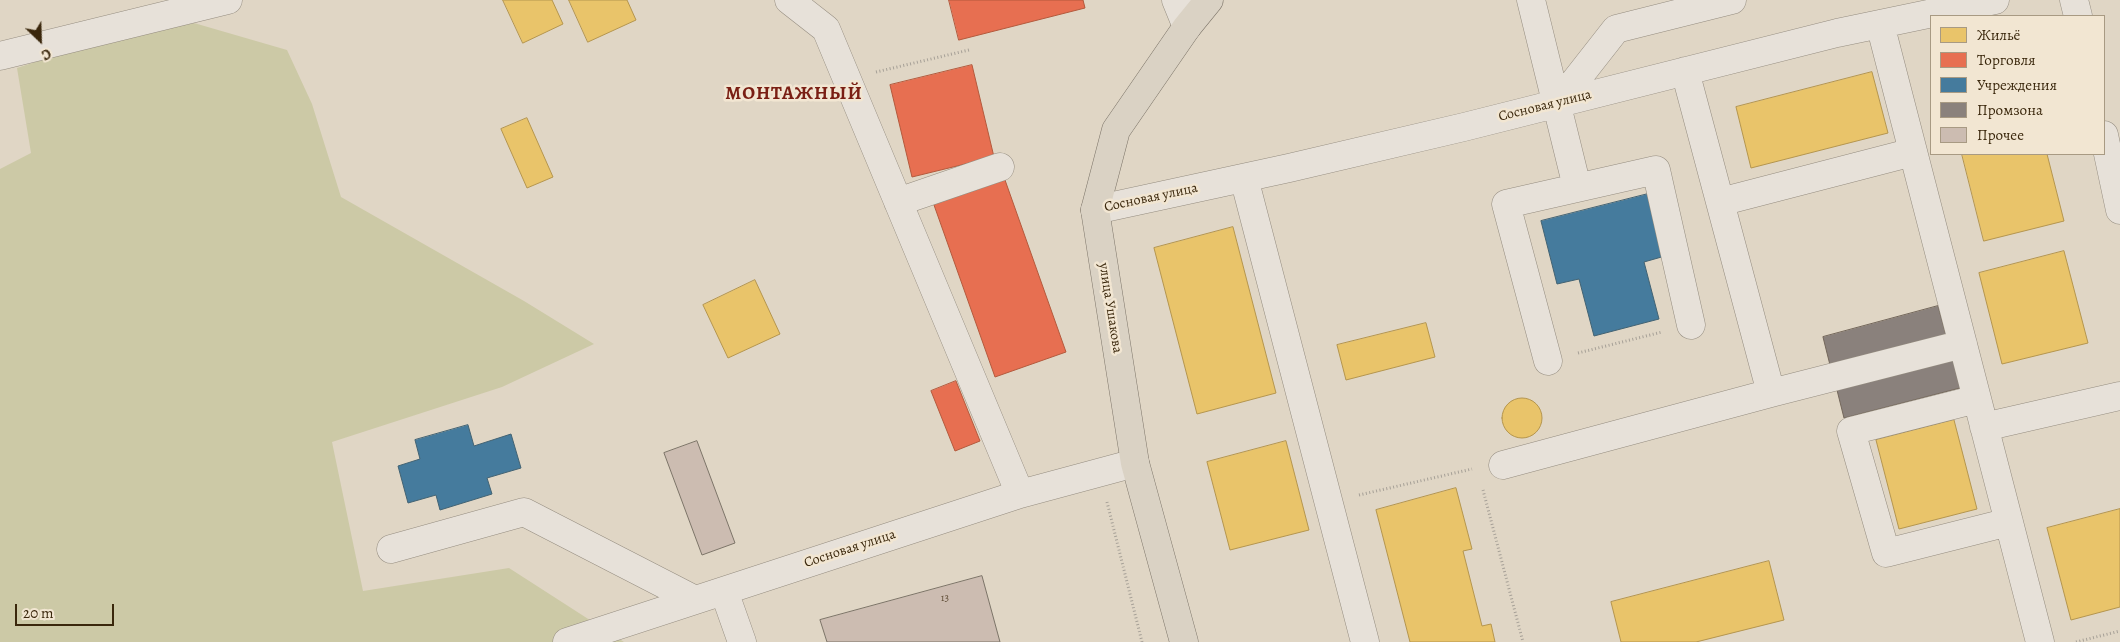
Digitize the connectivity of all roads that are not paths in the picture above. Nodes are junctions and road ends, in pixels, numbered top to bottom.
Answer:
1 (228, 0) edge
2 (789, 0) edge
3 (1176, 0) edge
4 (1209, 0) edge
5 (1531, 0) edge
6 (1732, 0) edge
7 (1995, 0) edge
8 (2074, 0) edge
9 (2078, 15) edge
10 (1880, 24) junction
11 (1187, 27) junction
12 (0, 56) edge
13 (1685, 72) junction
14 (1558, 103) junction
15 (2105, 140) edge
16 (1913, 152) junction
17 (1000, 166) dead end
18 (1244, 178) junction
19 (1577, 187) junction
20 (898, 202) junction
21 (1720, 202) junction
22 (1095, 210) junction
23 (2120, 210) edge
24 (1692, 325) road end
25 (1963, 344) junction
26 (1548, 361) road end
27 (1771, 393) junction
28 (2120, 396) edge
29 (1977, 399) junction
30 (1984, 427) junction
31 (1135, 463) junction
32 (1490, 466) road end
33 (1020, 494) junction
34 (2009, 522) junction
35 (391, 549) dead end
36 (724, 590) junction
37 (695, 600) junction
38 (567, 642) edge
39 (742, 642) edge
40 (1184, 642) edge
41 (1365, 642) edge
42 (2040, 642) edge

1 - 12 street
2 - 20 street
3 - 11 street
4 - 11 main road, улица Ушакова
5 - 14 street
6 - 14 street
7 - 10 street, Сосновая улица
8 - 9 street
10 - 13 street, Сосновая улица
10 - 16 street
11 - 22 main road, улица Ушакова
13 - 14 street, Сосновая улица
13 - 21 street
14 - 18 street, Сосновая улица
14 - 19 street
15 - 23 street
16 - 21 street
16 - 25 street
17 - 20 street
18 - 22 street, Сосновая улица
18 - 41 street
19 - 24 street
19 - 26 street
20 - 33 street
21 - 27 street
22 - 31 main road, улица Ушакова
25 - 27 street
25 - 29 street
27 - 32 street
28 - 30 street
29 - 30 street
29 - 34 street
30 - 34 street
31 - 33 street, Сосновая улица
31 - 40 main road, улица Ушакова
33 - 36 street, Сосновая улица
34 - 42 street
35 - 37 street
36 - 37 street, Сосновая улица
36 - 39 street
37 - 38 street, Сосновая улица

